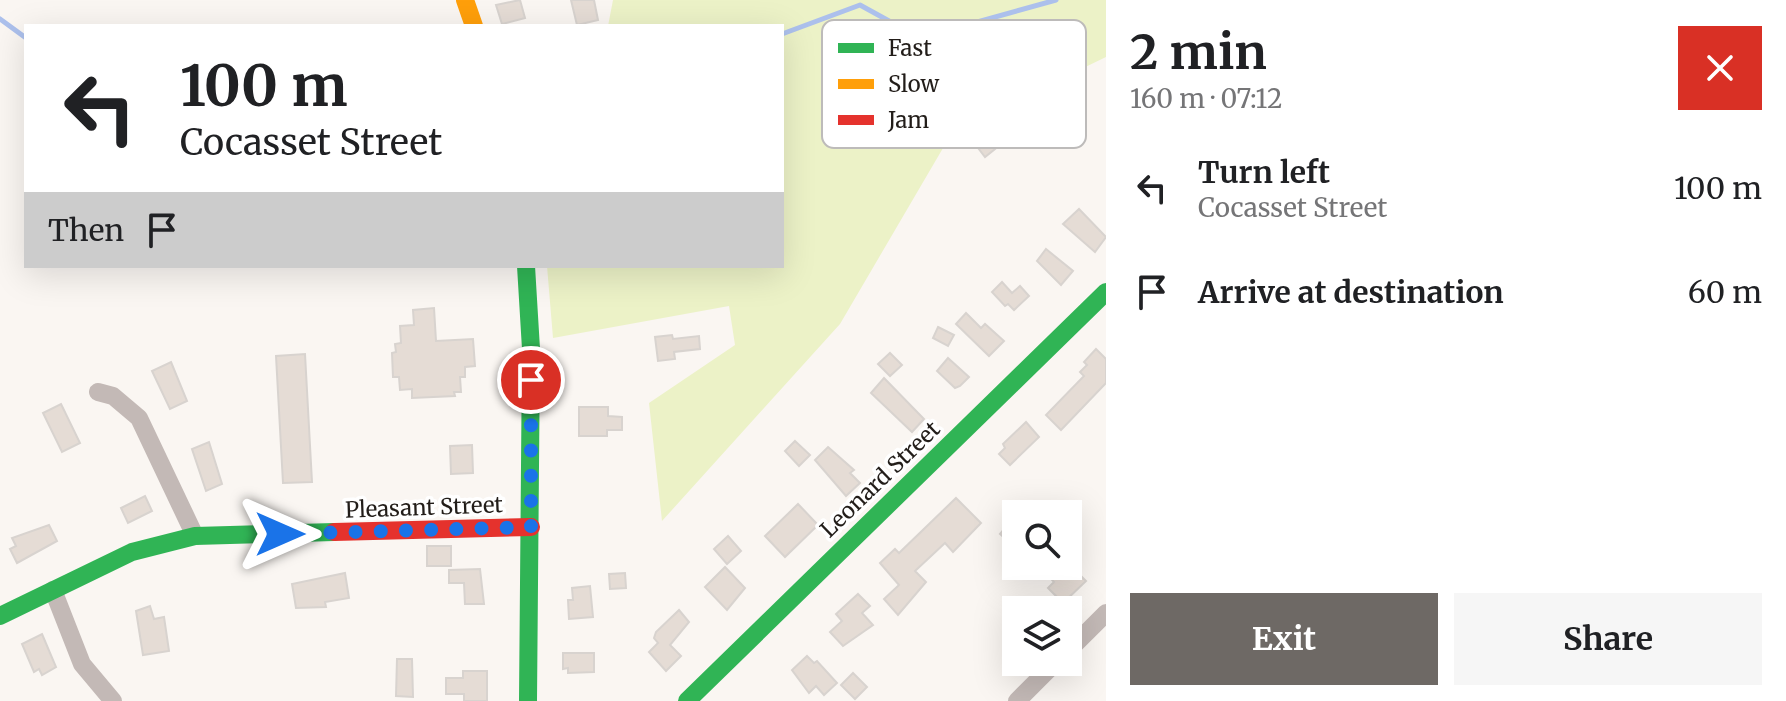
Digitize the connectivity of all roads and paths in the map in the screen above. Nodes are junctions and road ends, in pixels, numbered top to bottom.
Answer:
1 (465, 0) edge
2 (473, 24) edge
3 (526, 268) edge
4 (1106, 292) edge
5 (98, 392) dead end
6 (531, 527) junction
7 (195, 536) junction
8 (53, 590) junction
9 (1106, 613) edge
10 (0, 616) edge
11 (1082, 637) edge
12 (1042, 676) edge
13 (113, 701) edge
14 (528, 701) edge
15 (687, 701) edge
16 (1017, 701) edge

1 - 2 street
3 - 6 street
4 - 15 street, Leonard Street
5 - 7 street
6 - 7 street, Pleasant Street
6 - 14 street
7 - 8 street, Pleasant Street
8 - 10 street, Pleasant Street
8 - 13 street
9 - 11 street
12 - 16 street

